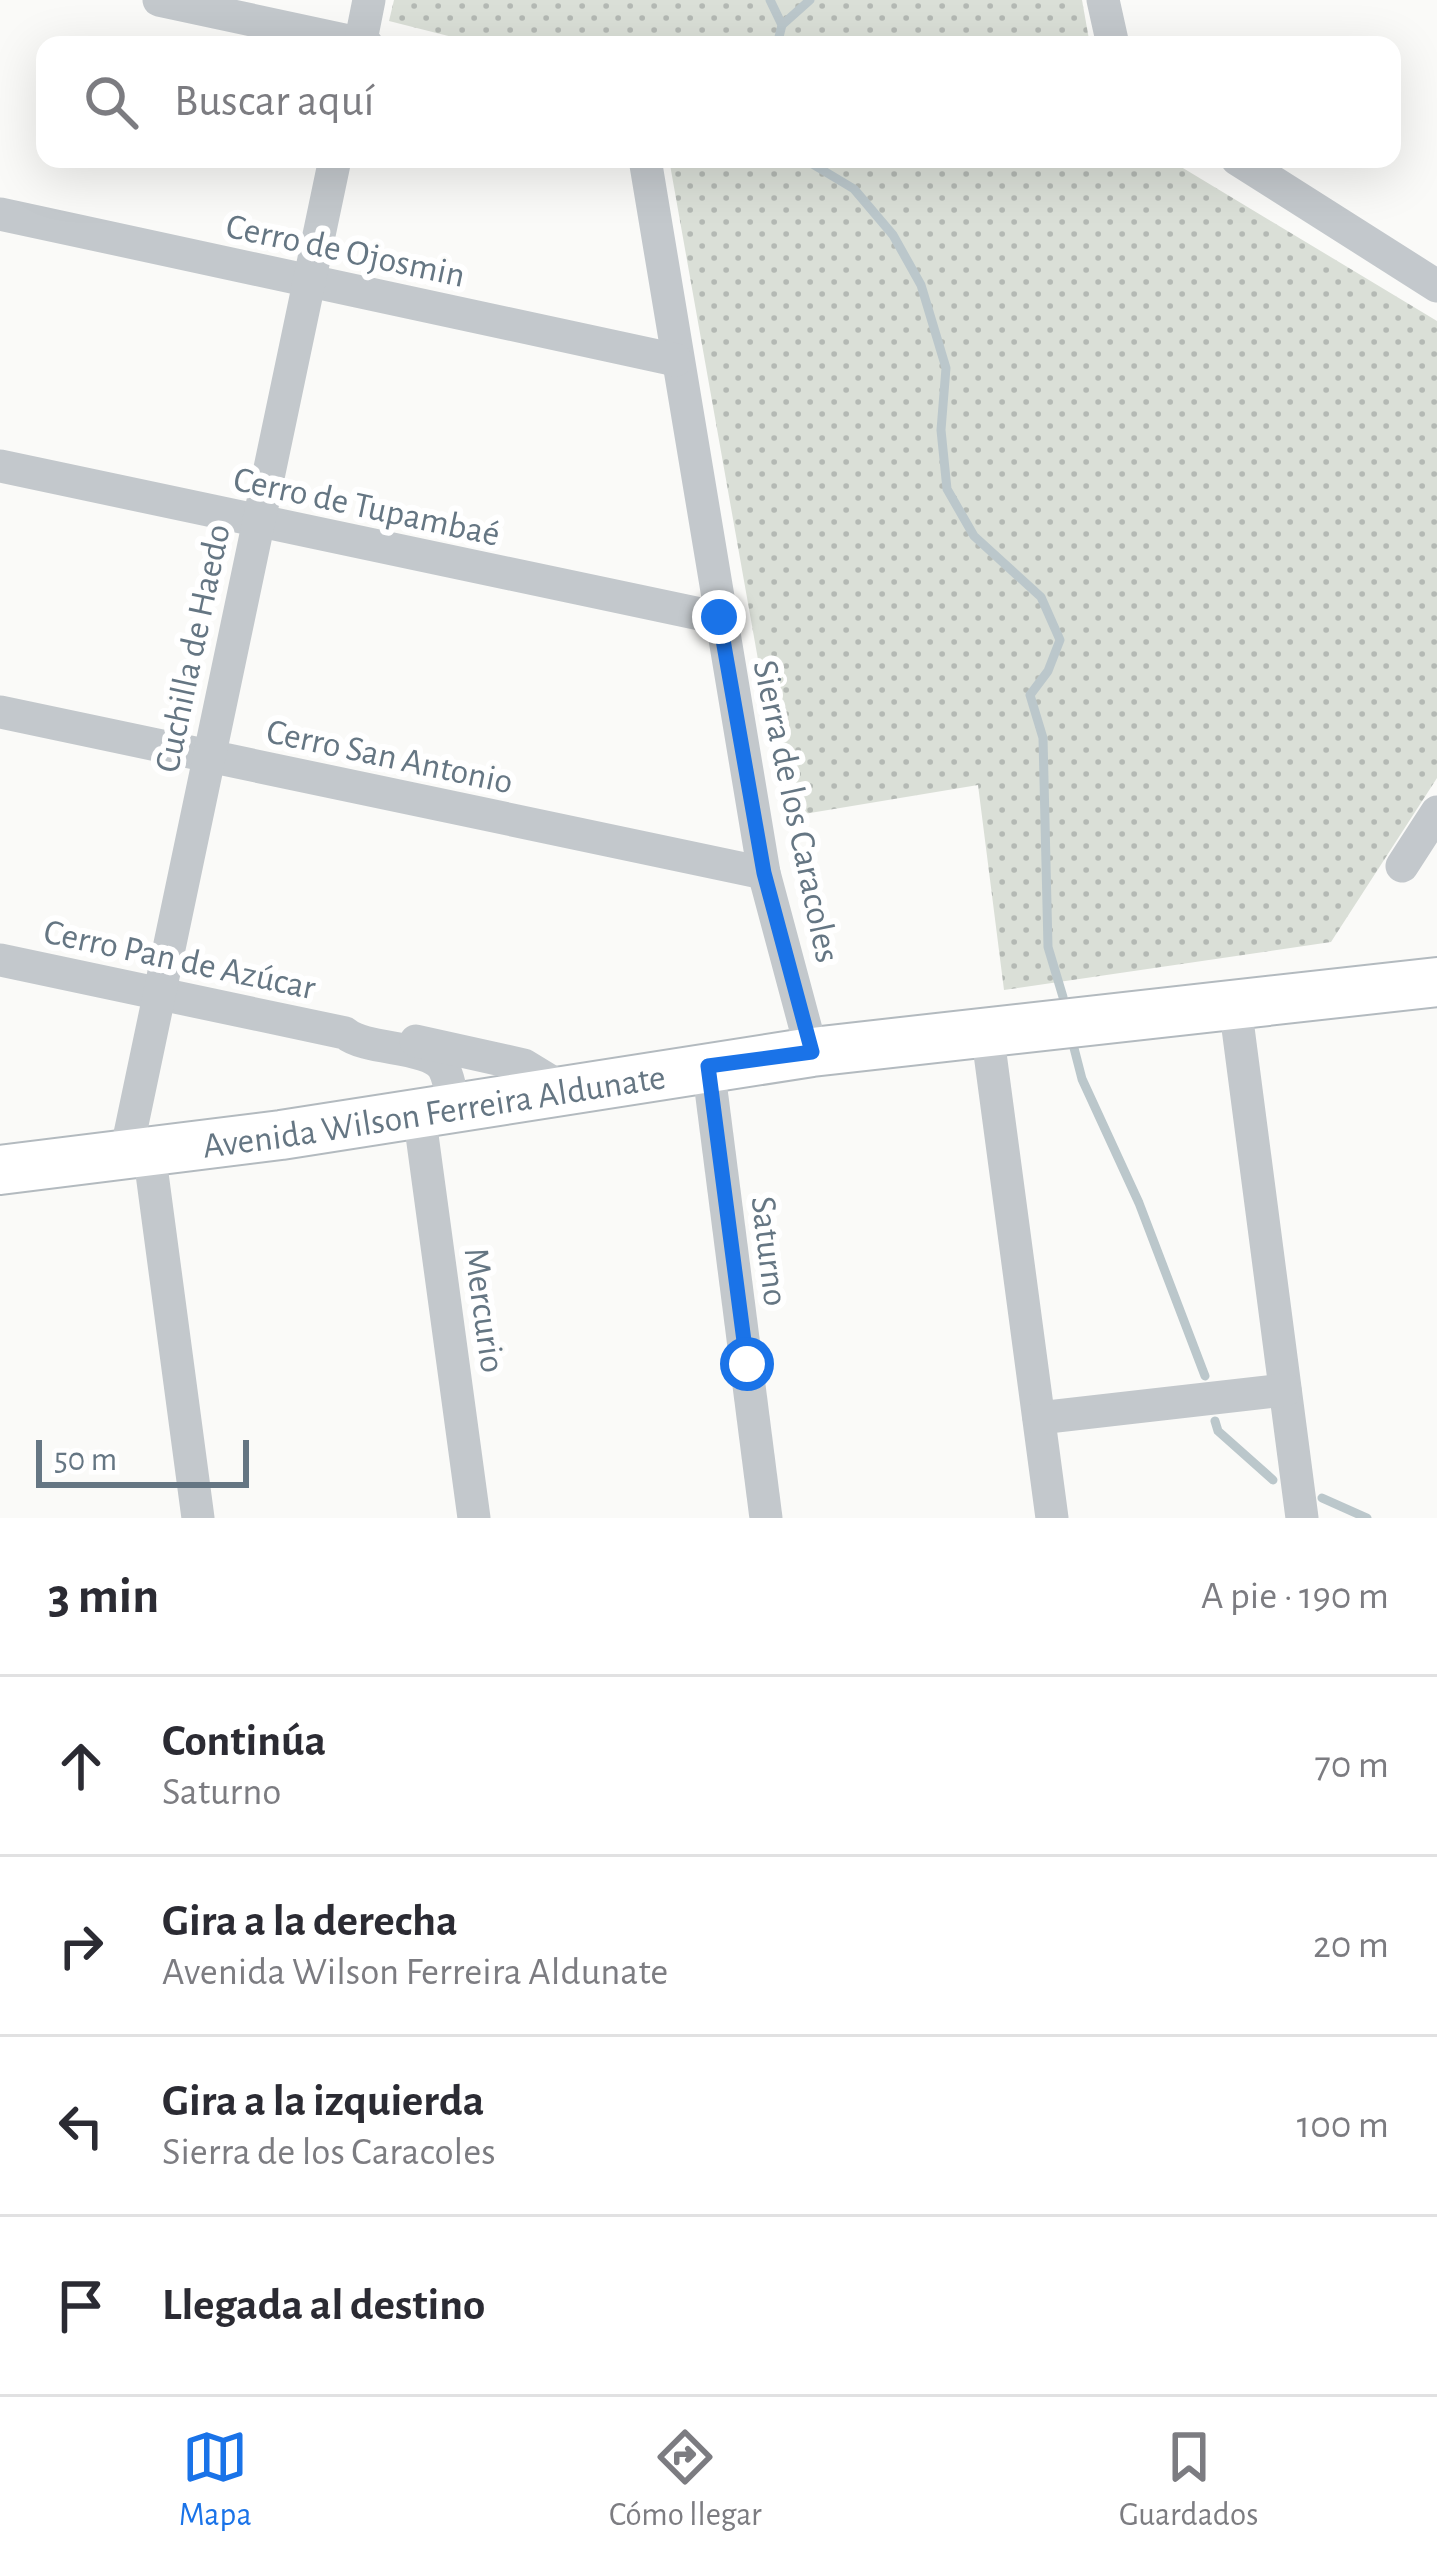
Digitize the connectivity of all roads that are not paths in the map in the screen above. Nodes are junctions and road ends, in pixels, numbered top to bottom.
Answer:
1 (159, 0) edge
2 (369, 0) edge
3 (1103, 0) edge
4 (325, 36) edge
5 (363, 36) edge
6 (1110, 36) edge
7 (333, 168) edge
8 (646, 168) edge
9 (1251, 168) edge
10 (0, 214) edge
11 (309, 281) junction
12 (1437, 286) edge
13 (676, 360) junction
14 (0, 466) edge
15 (258, 523) junction
16 (719, 617) junction
17 (0, 712) edge
18 (208, 757) junction
19 (1437, 812) edge
20 (1402, 866) dead end
21 (764, 873) junction
22 (0, 960) edge
23 (1437, 982) edge
24 (157, 994) junction
25 (1235, 1005) junction
26 (987, 1031) junction
27 (345, 1033) junction
28 (812, 1052) junction
29 (708, 1066) junction
30 (566, 1090) junction
31 (437, 1110) junction
32 (138, 1152) junction
33 (0, 1170) edge
34 (1286, 1390) junction
35 (1039, 1418) junction
36 (198, 1518) edge
37 (475, 1518) edge
38 (766, 1518) edge
39 (1052, 1518) edge
40 (1302, 1518) edge

1 - 4 street
2 - 5 street
3 - 6 street
7 - 11 street, Cuchilla de Haedo
8 - 13 street, Sierra de los Caracoles
9 - 12 street
10 - 11 street, Cerro de Ojosmin
11 - 13 street, Cerro de Ojosmin
11 - 15 street, Cuchilla de Haedo
13 - 16 street, Sierra de los Caracoles
14 - 15 street, Cerro de Tupambaé
15 - 16 street, Cerro de Tupambaé
15 - 18 street, Cuchilla de Haedo
16 - 21 street, Sierra de los Caracoles
17 - 18 street, Cerro San Antonio
18 - 21 street, Cerro San Antonio
18 - 24 street, Cuchilla de Haedo
19 - 20 street
21 - 28 street, Sierra de los Caracoles
22 - 24 street, Cerro Pan de Azúcar
23 - 25 street, Avenida Wilson Ferreira Aldunate
24 - 27 street, Cerro Pan de Azúcar
24 - 32 street, Cuchilla de Haedo
25 - 26 street, Avenida Wilson Ferreira Aldunate
25 - 34 street
26 - 28 street, Avenida Wilson Ferreira Aldunate
26 - 35 street
27 - 30 street, Cerro Pan de Azúcar
27 - 31 street, Cerro Pan de Azúcar
28 - 29 street, Avenida Wilson Ferreira Aldunate
29 - 30 street, Avenida Wilson Ferreira Aldunate
29 - 38 street, Saturno
30 - 31 street, Avenida Wilson Ferreira Aldunate
31 - 32 street, Avenida Wilson Ferreira Aldunate
31 - 37 street, Mercurio
32 - 33 street, Avenida Wilson Ferreira Aldunate
32 - 36 street, Cuchilla de Haedo
34 - 35 street
34 - 40 street
35 - 39 street

